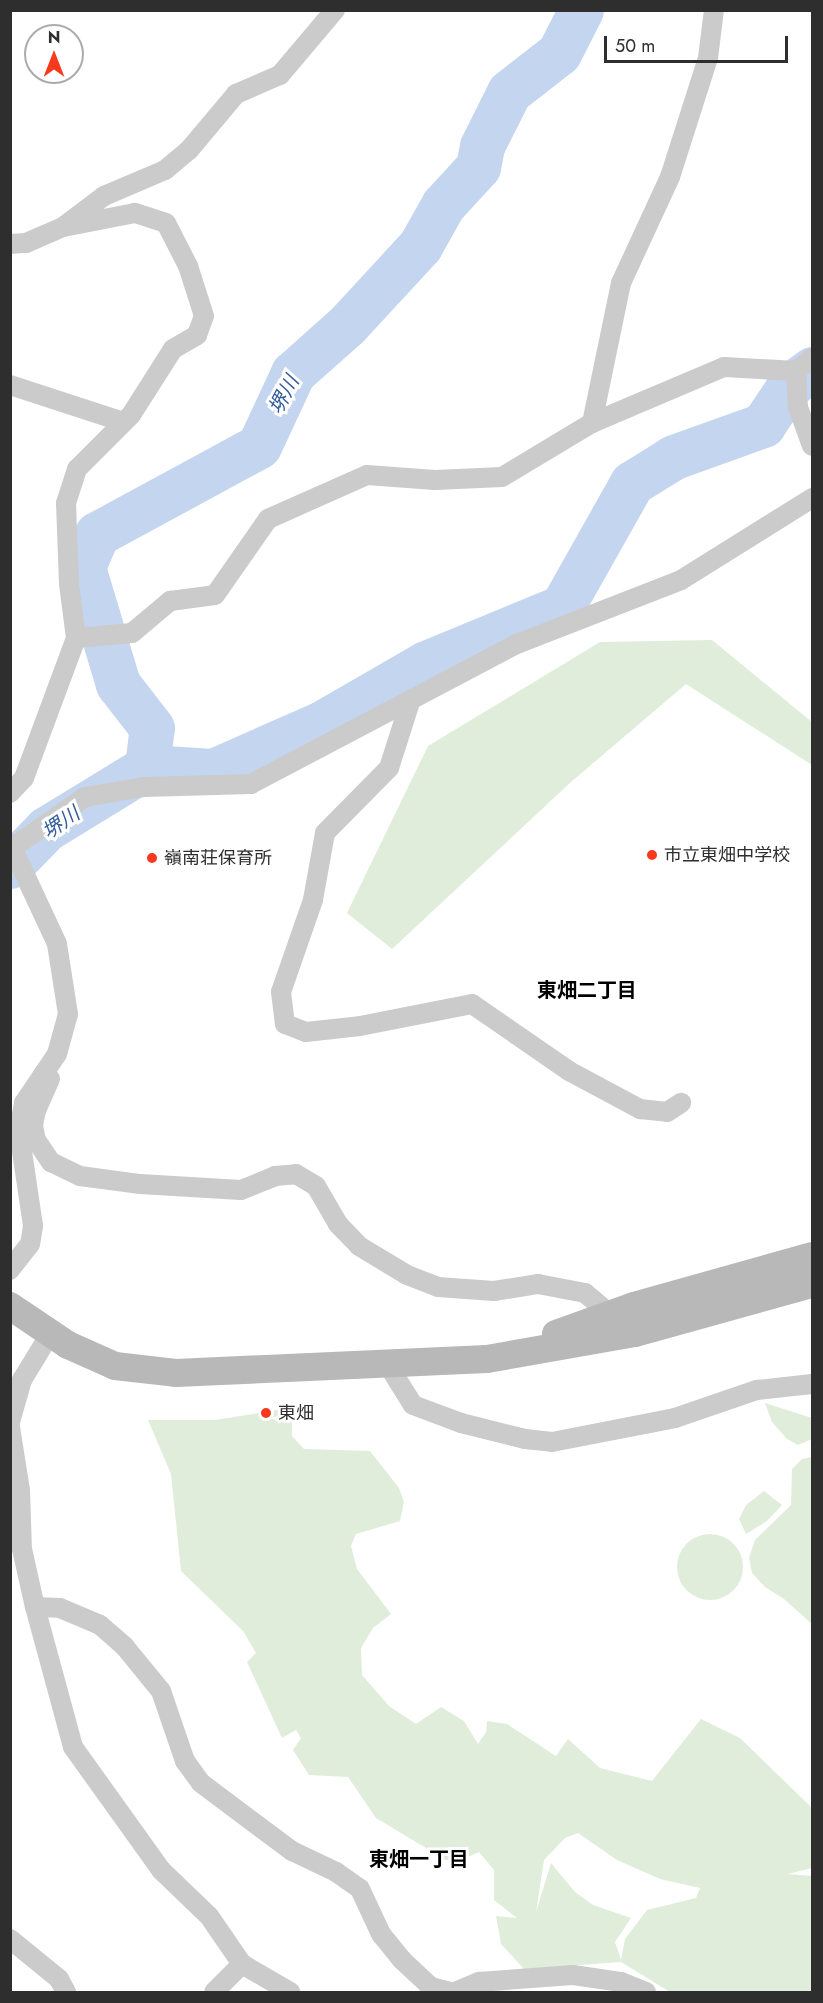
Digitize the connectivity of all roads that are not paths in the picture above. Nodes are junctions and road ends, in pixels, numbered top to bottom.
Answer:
1 (335, 10) edge
2 (714, 10) edge
3 (63, 226) junction
4 (10, 244) edge
5 (813, 357) edge
6 (796, 370) junction
7 (10, 385) edge
8 (121, 421) junction
9 (592, 423) junction
10 (812, 440) edge
11 (813, 498) edge
12 (76, 638) junction
13 (411, 699) junction
14 (10, 793) edge
15 (13, 845) edge
16 (44, 1073) junction
17 (681, 1103) dead end
18 (813, 1256) edge
19 (10, 1270) edge
20 (813, 1284) edge
21 (10, 1306) edge
22 (610, 1314) junction
23 (50, 1334) junction
24 (487, 1359) junction
25 (388, 1365) junction
26 (813, 1384) edge
27 (10, 1422) edge
28 (10, 1427) edge
29 (34, 1607) junction
30 (10, 1939) edge
31 (242, 1964) junction
32 (66, 1992) edge
33 (214, 1992) edge
34 (290, 1992) edge
35 (453, 1992) edge
36 (646, 1992) edge

1 - 3 street
2 - 9 street
3 - 4 street
3 - 8 street
5 - 6 street
6 - 9 street
6 - 10 street
7 - 8 street
8 - 12 street
9 - 12 street
11 - 13 street
12 - 14 street
13 - 15 street
13 - 17 street
15 - 16 street
16 - 19 street
16 - 22 street
18 - 22 street
20 - 24 street
21 - 23 street
22 - 24 street
23 - 25 street
23 - 27 street
24 - 25 street
25 - 26 street
28 - 29 street
29 - 31 street
29 - 35 street
30 - 32 street
31 - 33 street
31 - 34 street
35 - 36 street

